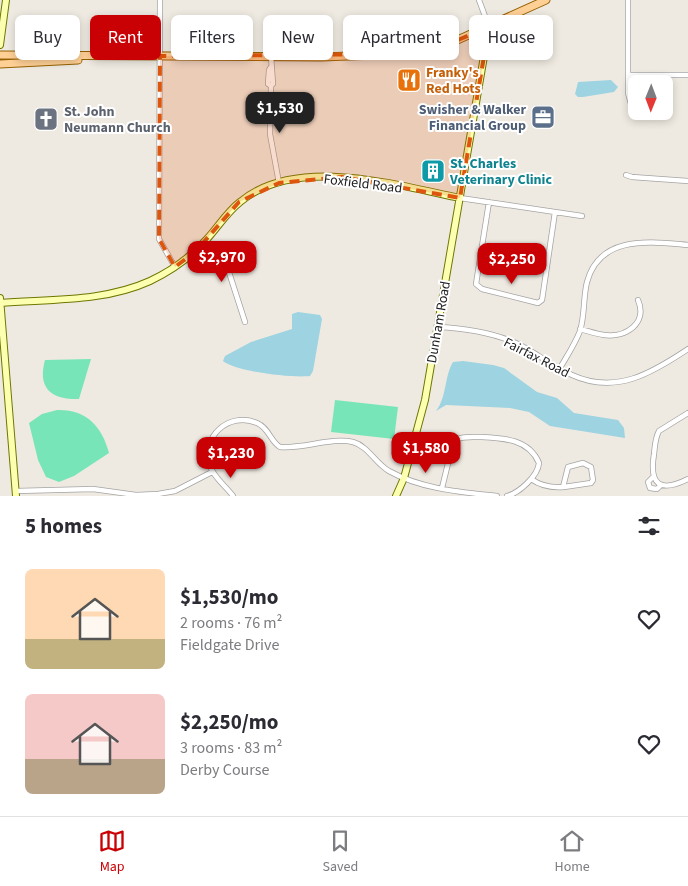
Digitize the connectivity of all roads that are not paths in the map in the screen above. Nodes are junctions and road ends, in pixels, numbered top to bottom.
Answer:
1 (6, 0) edge
2 (160, 0) edge
3 (480, 0) edge
4 (546, 0) edge
5 (628, 0) edge
6 (160, 15) edge
7 (485, 15) edge
8 (514, 15) edge
9 (469, 35) edge
10 (0, 45) edge
11 (0, 55) edge
12 (333, 55) edge
13 (90, 56) edge
14 (161, 56) edge
15 (263, 56) edge
16 (90, 60) edge
17 (160, 60) edge
18 (271, 60) edge
19 (483, 60) edge
20 (0, 64) edge
21 (628, 75) edge
22 (673, 75) edge
23 (688, 75) edge
24 (626, 175) dead end
25 (688, 181) edge
26 (279, 183) junction
27 (460, 198) junction
28 (488, 202) junction
29 (555, 212) junction
30 (582, 216) dead end
31 (206, 240) junction
32 (688, 245) edge
33 (480, 250) junction
34 (547, 260) junction
35 (175, 268) junction
36 (0, 298) edge
37 (638, 300) dead end
38 (0, 303) edge
39 (244, 322) dead end
40 (438, 327) junction
41 (580, 329) junction
42 (688, 349) edge
43 (560, 368) junction
44 (688, 413) edge
45 (212, 472) junction
46 (653, 477) junction
47 (404, 478) junction
48 (532, 478) junction
49 (688, 479) edge
50 (661, 485) junction
51 (563, 487) junction
52 (442, 488) junction
53 (16, 493) edge
54 (233, 496) edge
55 (396, 496) edge
56 (497, 496) edge
57 (507, 496) edge

1 - 10 street
2 - 6 street
3 - 7 street
4 - 8 main road
5 - 21 street
9 - 12 main road
11 - 13 main road
14 - 15 main road
16 - 20 main road
17 - 35 street
18 - 26 street
19 - 27 street, Dunham Road
22 - 23 street
24 - 25 street
26 - 27 street, Foxfield Road
26 - 31 street, Foxfield Road
27 - 28 street, Foxfield Road
27 - 40 street, Dunham Road
28 - 29 street, Foxfield Road
28 - 33 street
29 - 30 street, Foxfield Road
29 - 34 street
31 - 35 street, Foxfield Road
31 - 39 street
32 - 41 street
33 - 34 street
33 - 34 street
35 - 38 street, Foxfield Road
36 - 38 street
37 - 41 street
38 - 53 street
40 - 43 street, Fairfax Road
40 - 47 street, Dunham Road
41 - 43 street
42 - 43 street, Fairfax Road
44 - 46 street
45 - 47 street
45 - 53 street
45 - 54 street
46 - 50 street
46 - 50 street
47 - 52 street
47 - 55 street, Dunham Road
48 - 51 street
48 - 52 street
48 - 57 street
49 - 50 street
51 - 51 street
52 - 56 street

